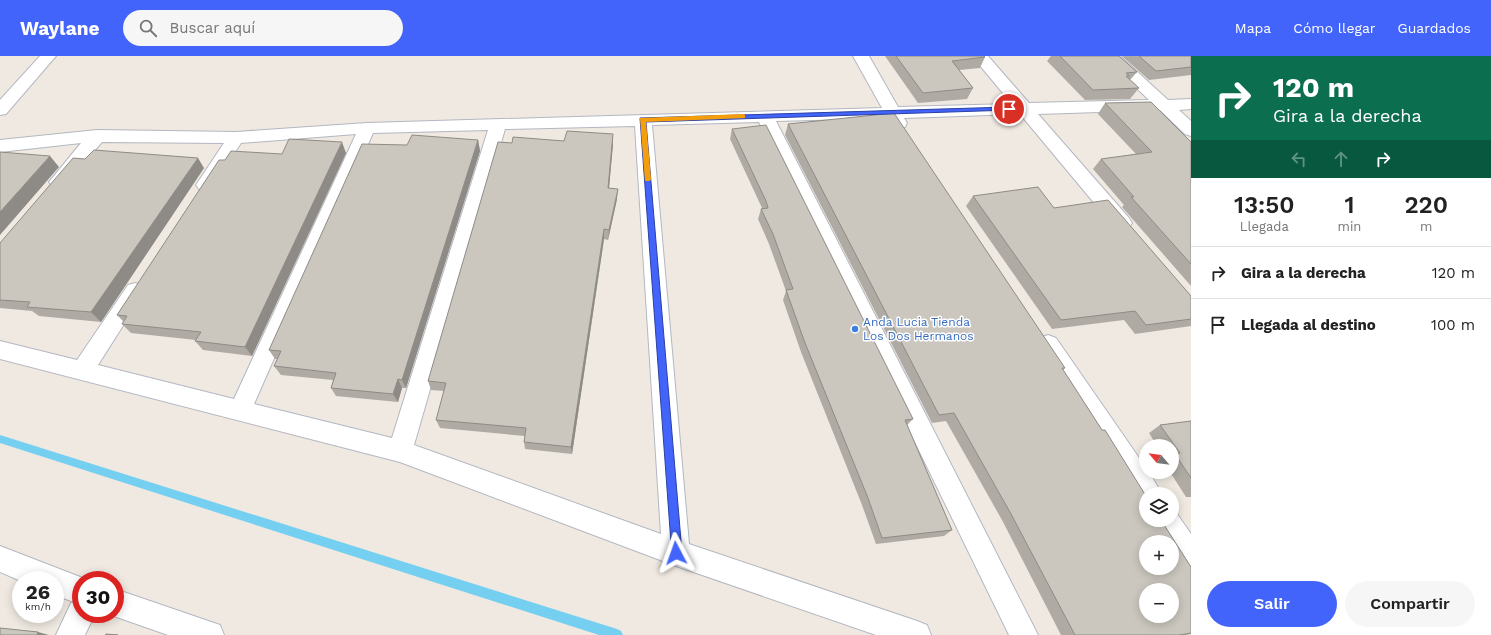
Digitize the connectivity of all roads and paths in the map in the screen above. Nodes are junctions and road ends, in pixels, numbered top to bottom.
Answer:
1 (48, 56) edge
2 (861, 56) edge
3 (980, 56) edge
4 (1111, 56) edge
5 (1164, 104) junction
6 (1191, 104) edge
7 (1023, 108) junction
8 (0, 110) edge
9 (892, 112) junction
10 (765, 116) junction
11 (643, 120) junction
12 (498, 124) junction
13 (367, 128) junction
14 (1191, 130) edge
15 (97, 136) junction
16 (236, 138) junction
17 (910, 139) edge
18 (0, 146) edge
19 (46, 196) edge
20 (197, 198) edge
21 (1135, 238) edge
22 (144, 277) edge
23 (1038, 330) edge
24 (0, 350) edge
25 (83, 370) junction
26 (240, 410) junction
27 (400, 451) junction
28 (1144, 487) edge
29 (1171, 527) edge
30 (676, 553) junction
31 (1191, 557) edge
32 (0, 559) edge
33 (31, 571) edge
34 (124, 606) edge
35 (76, 623) edge
36 (70, 635) edge
37 (210, 635) edge
38 (917, 635) edge
39 (1024, 635) edge

1 - 8 street
2 - 9 street
3 - 7 street
4 - 5 street
5 - 6 street
5 - 7 street
5 - 14 street
7 - 9 street
7 - 21 street
9 - 10 street
9 - 17 street
10 - 11 street
10 - 39 street
11 - 12 street
11 - 30 street
12 - 13 street
12 - 27 street
13 - 16 street
13 - 26 street
15 - 16 street
15 - 18 street
15 - 19 street
16 - 20 street
22 - 25 street
23 - 28 street
24 - 25 street
25 - 26 street
26 - 27 street
27 - 30 street
29 - 31 street
30 - 38 street
32 - 33 street
34 - 37 street
35 - 36 street

